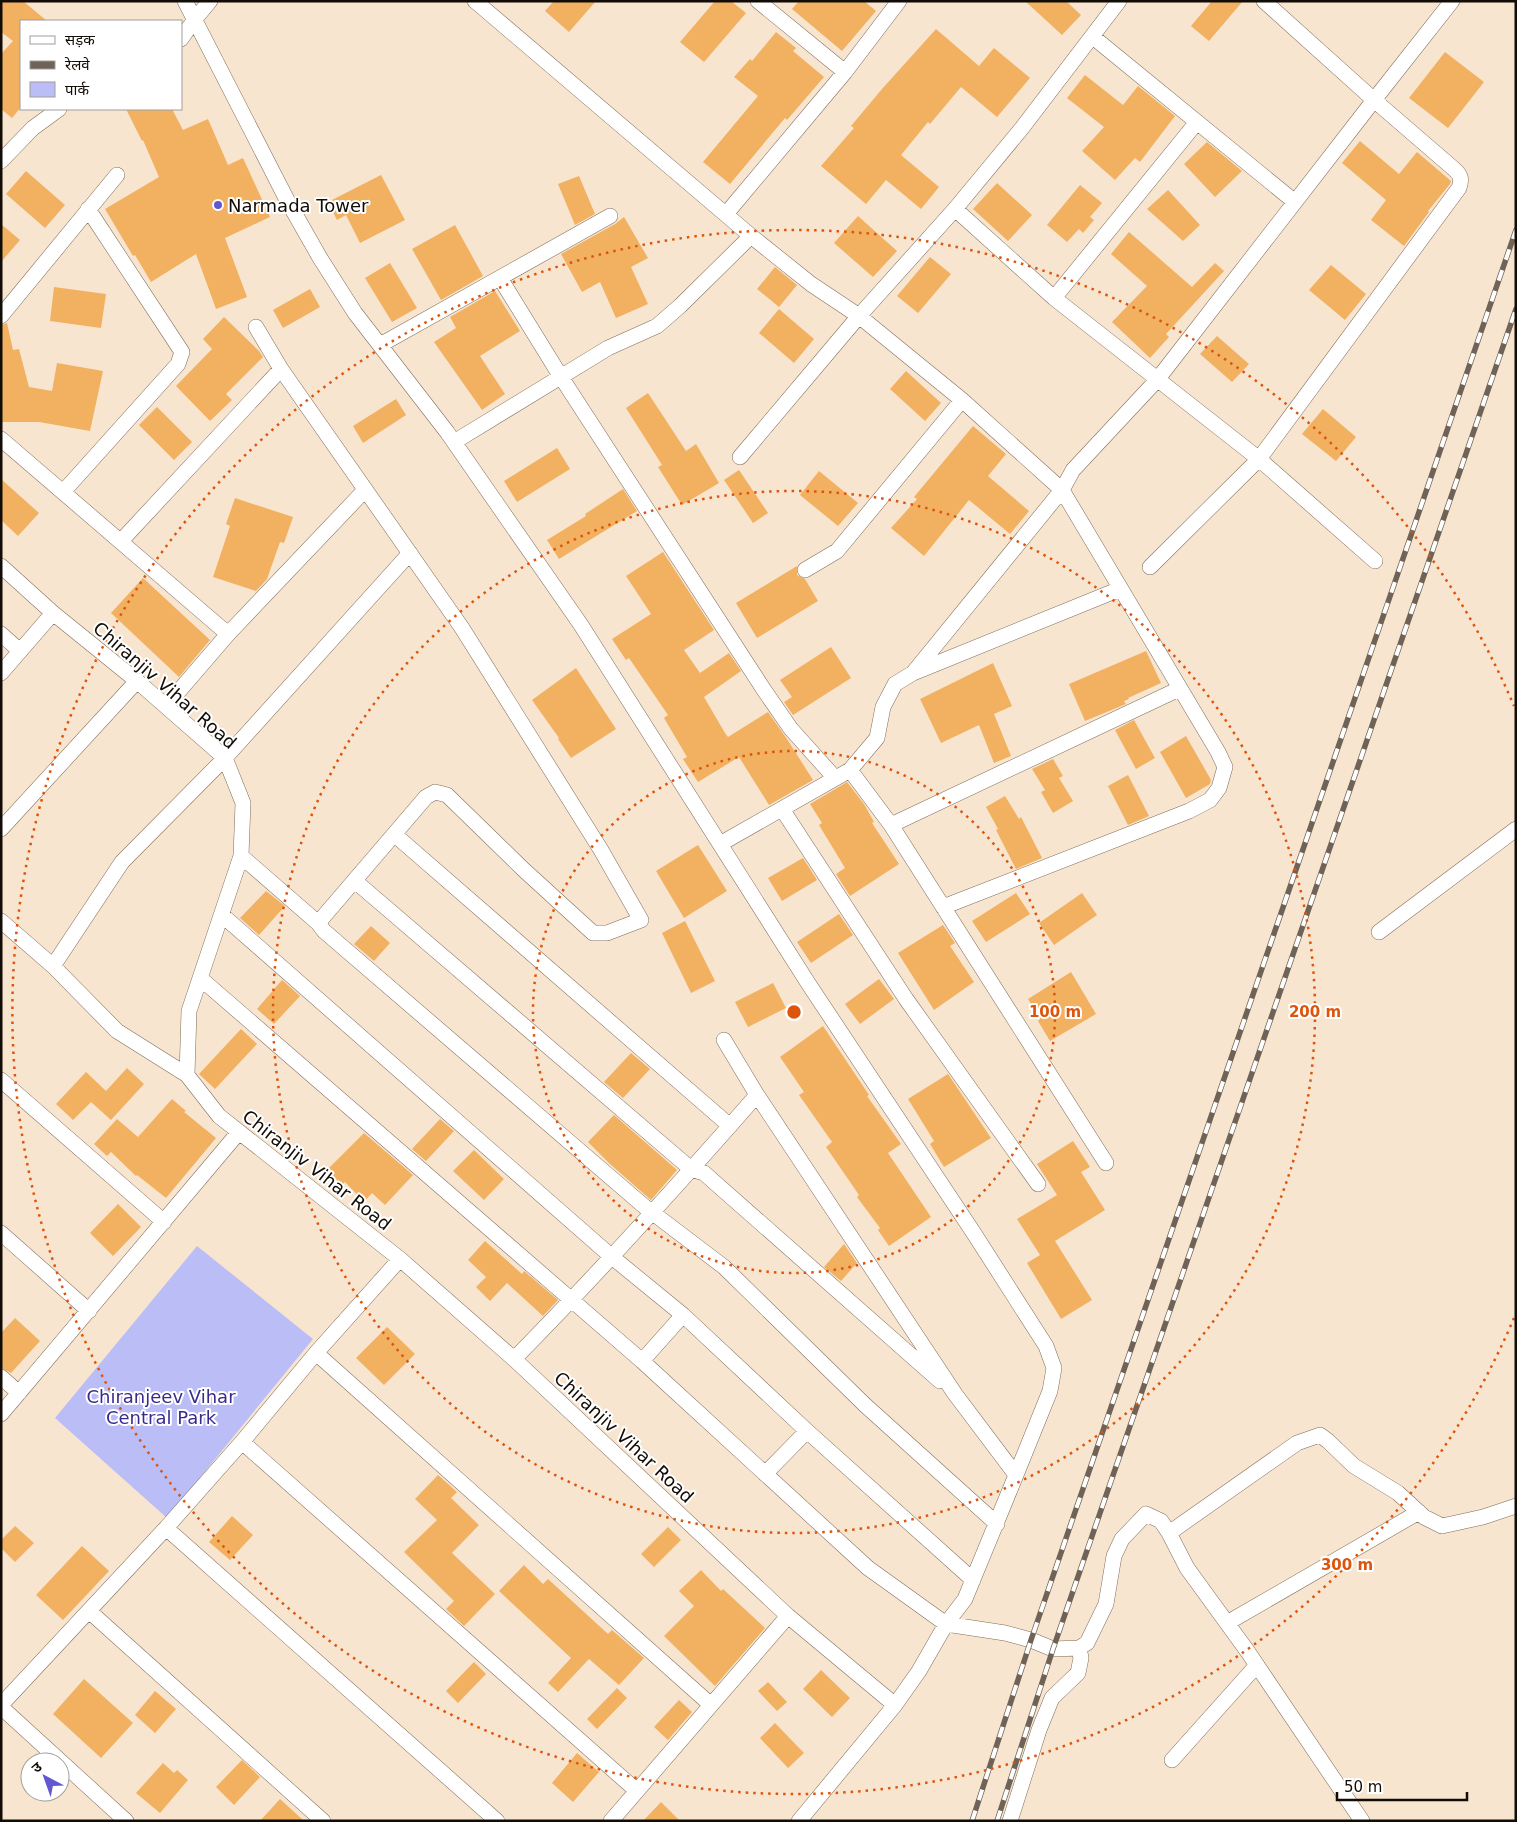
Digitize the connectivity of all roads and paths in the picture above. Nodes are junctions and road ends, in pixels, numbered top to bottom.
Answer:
1 (185, 1) edge
2 (210, 1) edge
3 (758, 1) edge
4 (899, 1) edge
5 (1119, 1) edge
6 (1452, 1) edge
7 (478, 2) edge
8 (1272, 3) edge
9 (195, 19) junction
10 (1093, 37) junction
11 (182, 38) edge
12 (845, 72) junction
13 (1374, 100) junction
14 (59, 110) edge
15 (1197, 122) junction
16 (1, 161) edge
17 (117, 175) dead end
18 (1295, 202) junction
19 (88, 209) junction
20 (955, 209) junction
21 (726, 214) junction
22 (610, 216) dead end
23 (751, 236) junction
24 (500, 278) junction
25 (1054, 298) junction
26 (1, 316) edge
27 (859, 316) junction
28 (256, 327) dead end
29 (380, 345) junction
30 (281, 369) junction
31 (561, 376) junction
32 (1157, 380) junction
33 (962, 400) junction
34 (1, 439) edge
35 (454, 442) junction
36 (740, 458) dead end
37 (1260, 459) junction
38 (365, 490) junction
39 (1062, 490) junction
40 (63, 492) junction
41 (121, 541) junction
42 (410, 553) junction
43 (1375, 562) dead end
44 (1, 566) edge
45 (1150, 567) dead end
46 (805, 570) dead end
47 (1120, 589) junction
48 (53, 613) junction
49 (1, 634) edge
50 (228, 634) junction
51 (20, 651) junction
52 (1, 673) edge
53 (913, 674) junction
54 (137, 681) junction
55 (1179, 688) junction
56 (166, 706) junction
57 (225, 758) junction
58 (850, 770) junction
59 (835, 778) junction
60 (782, 809) junction
61 (891, 825) junction
62 (1, 829) edge
63 (1516, 829) edge
64 (396, 835) junction
65 (720, 844) junction
66 (241, 856) junction
67 (355, 881) junction
68 (943, 906) junction
69 (222, 915) junction
70 (1, 921) edge
71 (318, 923) junction
72 (1379, 932) dead end
73 (53, 966) junction
74 (200, 978) junction
75 (724, 1040) dead end
76 (187, 1075) junction
77 (1, 1080) edge
78 (757, 1095) junction
79 (730, 1126) junction
80 (239, 1132) junction
81 (1106, 1163) dead end
82 (691, 1169) junction
83 (1038, 1184) dead end
84 (653, 1213) junction
85 (164, 1222) junction
86 (1, 1233) edge
87 (612, 1257) junction
88 (400, 1259) junction
89 (572, 1300) junction
90 (88, 1311) junction
91 (683, 1315) junction
92 (316, 1353) junction
93 (514, 1359) junction
94 (642, 1361) junction
95 (1, 1378) edge
96 (19, 1393) junction
97 (955, 1394) junction
98 (1, 1414) edge
99 (807, 1431) junction
100 (242, 1442) junction
101 (765, 1474) junction
102 (1016, 1475) junction
103 (1516, 1506) edge
104 (1419, 1512) junction
105 (997, 1524) junction
106 (166, 1528) junction
107 (1169, 1532) junction
108 (973, 1580) junction
109 (89, 1611) junction
110 (788, 1616) junction
111 (1227, 1623) junction
112 (946, 1624) junction
113 (1080, 1648) junction
114 (1257, 1665) junction
115 (711, 1705) junction
116 (895, 1705) junction
117 (1, 1706) edge
118 (1172, 1760) dead end
119 (637, 1791) junction
120 (126, 1821) edge
121 (323, 1821) edge
122 (497, 1821) edge
123 (611, 1821) edge
124 (799, 1821) edge
125 (1010, 1821) edge
126 (1362, 1821) edge

1 - 9 street
2 - 9 street
3 - 12 street
4 - 12 street
5 - 10 street
6 - 13 street
7 - 21 street
8 - 13 street
9 - 11 street
9 - 29 street
10 - 15 street
10 - 20 street
12 - 21 street
13 - 18 street
13 - 37 street
14 - 16 street
15 - 18 street
15 - 25 street
17 - 19 street
18 - 32 street
19 - 26 street
19 - 40 street
20 - 25 street
20 - 27 street
21 - 23 street
22 - 24 street
23 - 27 street
23 - 31 street
24 - 29 street
24 - 31 street
25 - 32 street
27 - 33 street
27 - 36 street
28 - 30 street
29 - 35 street
30 - 38 street
30 - 41 street
31 - 35 street
31 - 59 street
32 - 37 street
32 - 39 street
33 - 39 street
33 - 46 street
34 - 40 street
35 - 65 street
37 - 43 street
37 - 45 street
38 - 42 street
38 - 50 street
39 - 47 street
39 - 53 street
40 - 41 street
41 - 50 street
42 - 57 street
42 - 64 street
44 - 48 street, Chiranjiv Vihar Road
47 - 53 street
47 - 55 street
48 - 51 street
48 - 54 street, Chiranjiv Vihar Road
49 - 51 street
50 - 56 street
51 - 52 street
53 - 58 street
54 - 56 street, Chiranjiv Vihar Road
54 - 62 street
55 - 61 street
55 - 68 street
56 - 57 street, Chiranjiv Vihar Road
57 - 66 street, Chiranjiv Vihar Road
57 - 73 street
58 - 59 street
58 - 61 street
59 - 60 street
60 - 65 street
60 - 83 street
61 - 68 street
63 - 72 street
64 - 67 street
64 - 79 street
65 - 102 street
66 - 69 street, Chiranjiv Vihar Road
66 - 71 street
67 - 71 street
67 - 82 street
68 - 81 street
69 - 74 street, Chiranjiv Vihar Road
69 - 87 street
70 - 73 street
71 - 84 street
73 - 76 street
74 - 76 street, Chiranjiv Vihar Road
74 - 89 street
75 - 78 street
76 - 80 street, Chiranjiv Vihar Road
77 - 85 street
78 - 79 street
78 - 97 street
79 - 82 street
80 - 85 street
80 - 88 street, Chiranjiv Vihar Road
82 - 84 street
82 - 97 street
84 - 87 street
84 - 105 street
85 - 90 street
86 - 90 street
87 - 89 street
87 - 91 street
88 - 92 street
88 - 93 street, Chiranjiv Vihar Road
89 - 93 street
89 - 94 street
90 - 96 street
91 - 94 street
91 - 99 street
92 - 100 street
92 - 115 street
93 - 110 street, Chiranjiv Vihar Road
94 - 101 street
95 - 96 street
96 - 98 street
97 - 102 street
99 - 101 street
99 - 108 street
100 - 106 street
100 - 119 street
101 - 112 street
102 - 105 street
103 - 104 street
104 - 107 street
104 - 111 street
105 - 108 street
106 - 109 street
106 - 122 street
107 - 111 street
107 - 113 street
108 - 112 street
109 - 117 street
109 - 121 street
110 - 115 street
110 - 116 street, Chiranjiv Vihar Road
111 - 114 street
112 - 113 street
112 - 116 street
113 - 125 street
114 - 118 street
114 - 126 street
115 - 119 street
116 - 124 street
117 - 120 street
119 - 123 street

